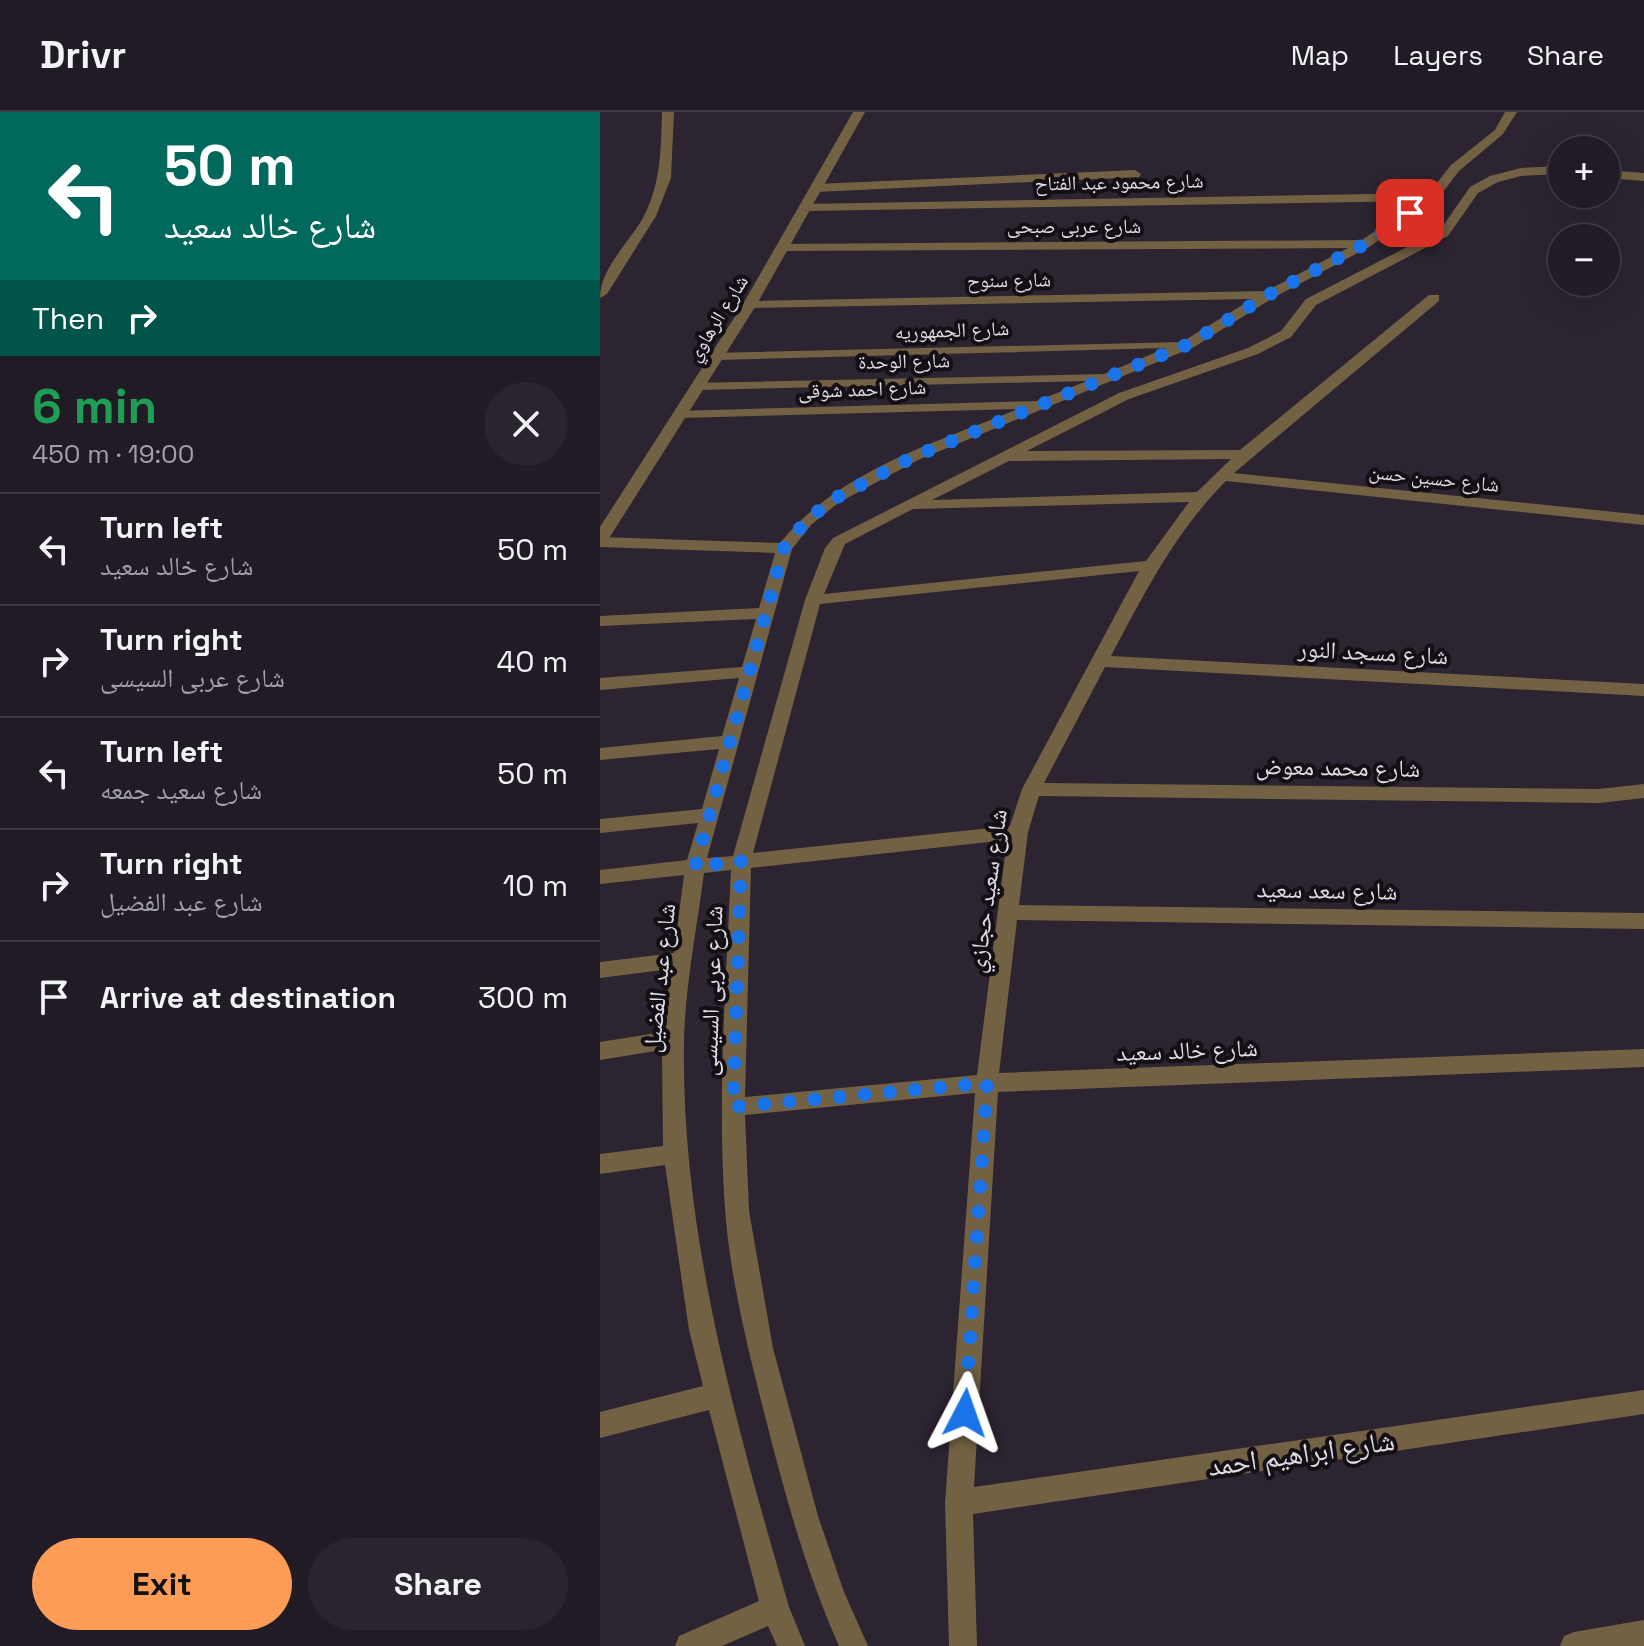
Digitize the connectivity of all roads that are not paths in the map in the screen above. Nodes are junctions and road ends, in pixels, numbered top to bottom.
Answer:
1 (668, 112) edge
2 (859, 112) edge
3 (1511, 112) edge
4 (1548, 171) edge
5 (1135, 174) dead end
6 (1620, 175) edge
7 (1644, 177) edge
8 (816, 188) junction
9 (1433, 197) junction
10 (806, 207) junction
11 (1365, 244) junction
12 (783, 247) junction
13 (600, 294) edge
14 (1268, 295) junction
15 (1434, 298) dead end
16 (750, 304) junction
17 (1189, 344) junction
18 (717, 356) junction
19 (1111, 376) junction
20 (698, 386) junction
21 (1044, 403) junction
22 (681, 414) junction
23 (1244, 454) junction
24 (1005, 456) junction
25 (1221, 476) junction
26 (1201, 497) junction
27 (907, 505) junction
28 (1644, 520) edge
29 (600, 541) edge
30 (784, 548) junction
31 (1151, 565) junction
32 (813, 600) junction
33 (765, 613) junction
34 (600, 621) edge
35 (1100, 661) junction
36 (747, 672) junction
37 (600, 684) edge
38 (1644, 690) edge
39 (729, 742) junction
40 (600, 754) edge
41 (1031, 789) junction
42 (1644, 791) edge
43 (709, 815) junction
44 (600, 826) edge
45 (1018, 832) junction
46 (741, 861) junction
47 (695, 867) junction
48 (600, 877) edge
49 (1009, 912) junction
50 (1644, 921) edge
51 (683, 960) junction
52 (600, 970) edge
53 (673, 1039) junction
54 (600, 1051) edge
55 (1644, 1058) edge
56 (987, 1083) junction
57 (733, 1107) junction
58 (675, 1154) junction
59 (600, 1164) edge
60 (718, 1395) junction
61 (1644, 1402) edge
62 (600, 1425) edge
63 (959, 1503) junction
64 (775, 1608) junction
65 (1644, 1634) edge
66 (689, 1646) edge
67 (791, 1646) edge
68 (854, 1646) edge
69 (963, 1646) edge
70 (1574, 1646) edge

1 - 13 street
2 - 8 street, شارع الرهاوي
3 - 9 street, شارع عبد الفضيل
4 - 24 street, شارع عربى السيسى
5 - 8 street
6 - 7 street
8 - 10 street, شارع الرهاوي
9 - 10 street, شارع محمود عبد الفتاح
9 - 11 street, شارع عبد الفضيل
10 - 12 street, شارع الرهاوي
11 - 12 street, شارع عربى صبحى
11 - 14 street, شارع عبد الفضيل
12 - 16 street, شارع الرهاوي
14 - 16 street, شارع سنوح
14 - 17 street, شارع عبد الفضيل
15 - 23 street, شارع سعيد حجازي
16 - 18 street, شارع الرهاوي
17 - 18 street, شارع الجمهوريه
17 - 19 street, شارع عبد الفضيل
18 - 20 street, شارع الرهاوي
19 - 20 street, شارع الوحدة
19 - 21 street, شارع عبد الفضيل
20 - 22 street, شارع الرهاوي
21 - 22 street, شارع احمد شوقى
21 - 30 street, شارع عبد الفضيل
22 - 29 street, شارع الرهاوي
23 - 24 street
23 - 25 street, شارع سعيد حجازي
24 - 27 street, شارع عربى السيسى
25 - 26 street, شارع سعيد حجازي
25 - 28 street, شارع حسين حسن
26 - 27 street
26 - 31 street, شارع سعيد حجازي
27 - 32 street, شارع عربى السيسى
29 - 30 street
30 - 33 street, شارع عبد الفضيل
31 - 32 street
31 - 35 street, شارع سعيد حجازي
32 - 46 street, شارع عربى السيسى
33 - 34 street
33 - 36 street, شارع عبد الفضيل
35 - 38 street, شارع مسجد النور
35 - 41 street, شارع سعيد حجازي
36 - 37 street
36 - 39 street, شارع عبد الفضيل
39 - 40 street
39 - 43 street, شارع عبد الفضيل
41 - 42 street, شارع محمد معوض
41 - 45 street, شارع سعيد حجازي
43 - 44 street
43 - 47 street, شارع عبد الفضيل
45 - 46 street
45 - 49 street, شارع سعيد حجازي
46 - 47 street
46 - 57 street, شارع عربى السيسى
47 - 48 street
47 - 51 street, شارع عبد الفضيل
49 - 50 street, شارع سعد سعيد
49 - 56 street, شارع سعيد حجازي
51 - 52 street
51 - 53 street, شارع عبد الفضيل
53 - 54 street
53 - 58 street, شارع عبد الفضيل
55 - 56 street, شارع خالد سعيد
56 - 57 street, شارع خالد سعيد
56 - 63 street, شارع سعيد حجازي
57 - 68 street, شارع عربى السيسى
58 - 59 street
58 - 60 street, شارع عبد الفضيل
60 - 62 street
60 - 64 street, شارع عبد الفضيل
61 - 63 street, شارع ابراهيم احمد
63 - 69 street, شارع سعيد حجازي
64 - 66 street
64 - 67 street, شارع عبد الفضيل
65 - 70 street

